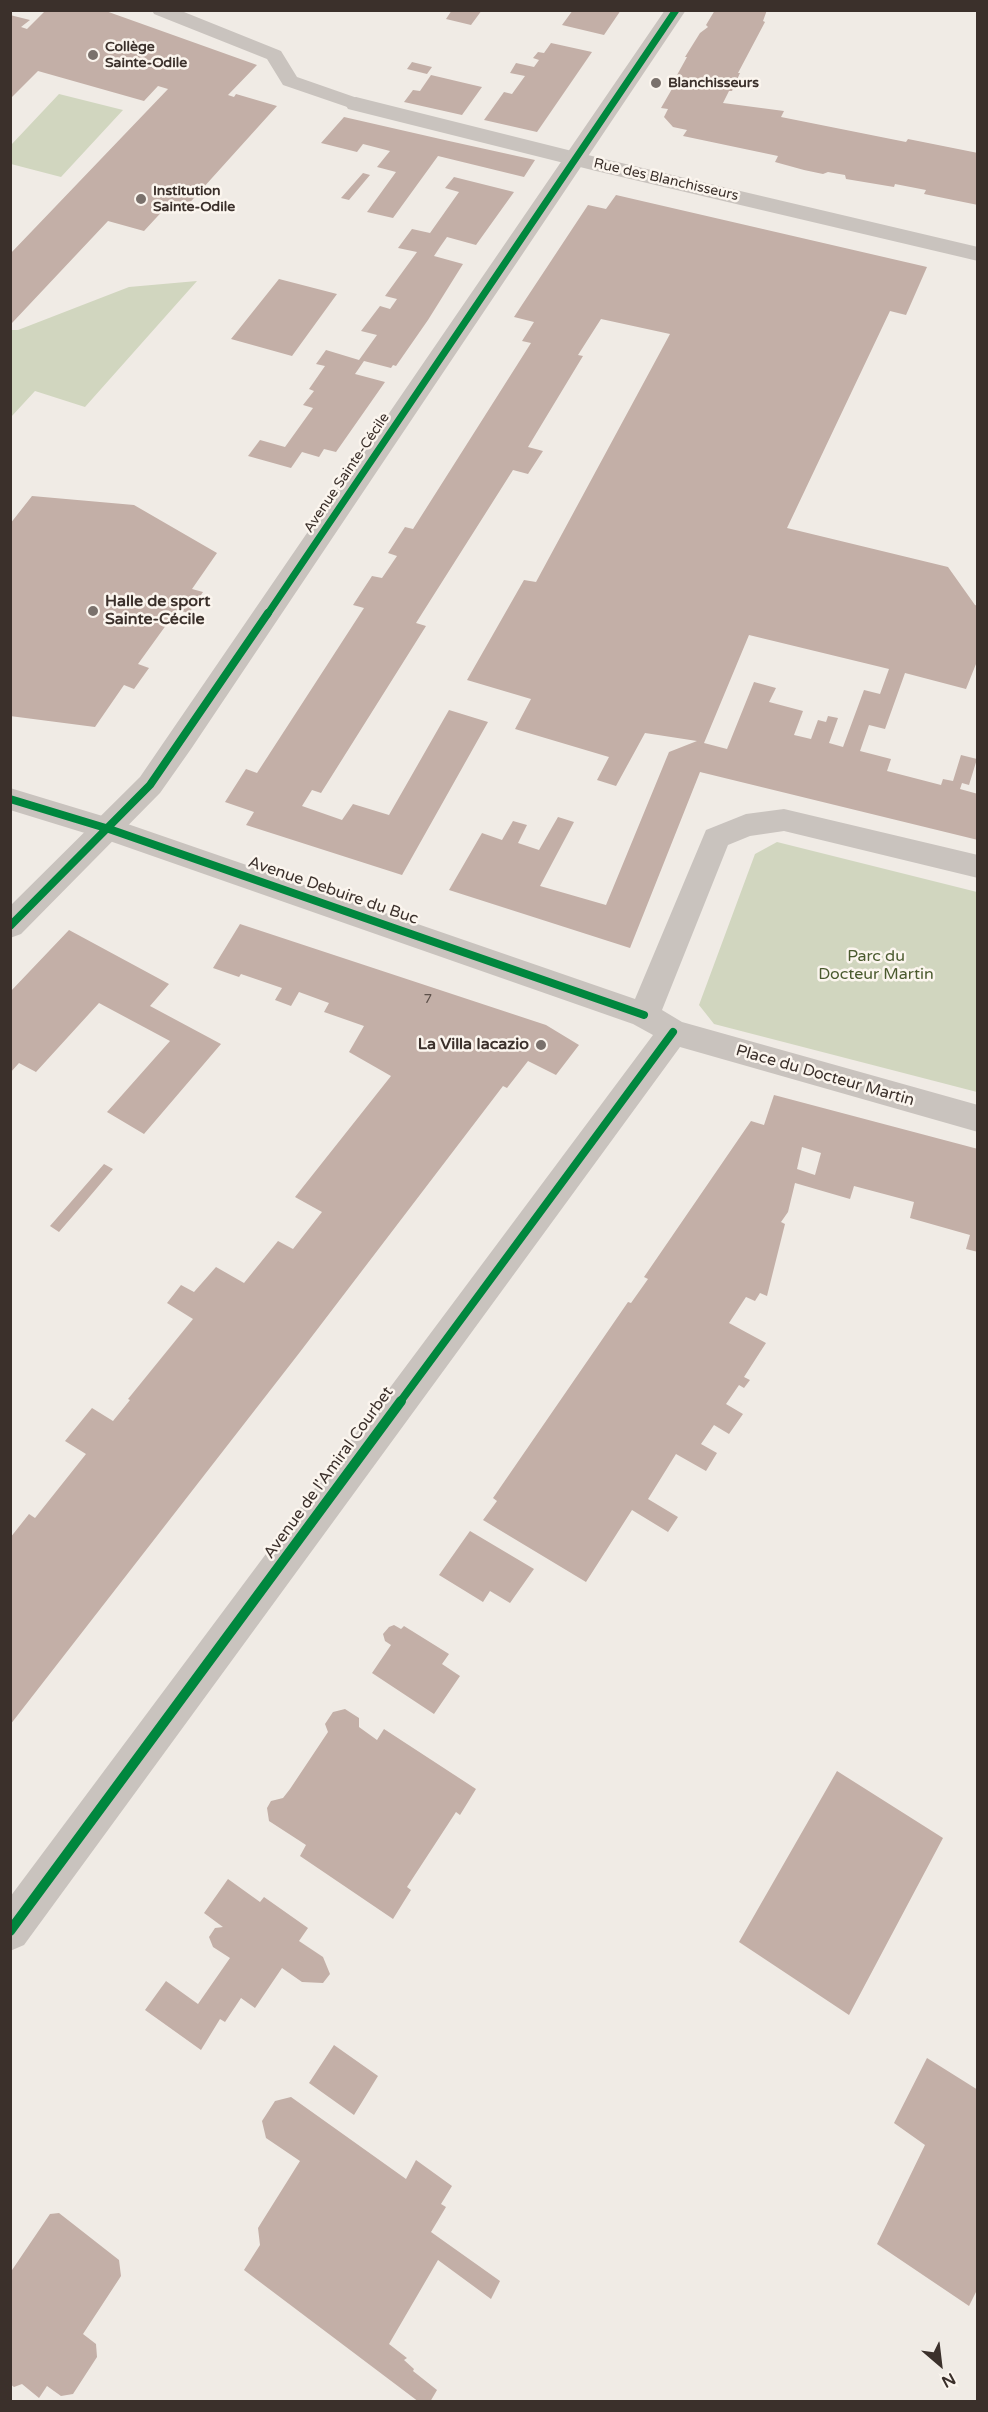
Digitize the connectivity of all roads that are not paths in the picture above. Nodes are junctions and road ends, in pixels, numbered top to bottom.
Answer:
1 (161, 10) edge
2 (676, 10) edge
3 (356, 104) joint
4 (575, 158) junction
5 (978, 254) edge
6 (10, 799) edge
7 (109, 829) junction
8 (978, 867) edge
9 (10, 926) edge
10 (644, 1015) junction
11 (673, 1032) junction
12 (978, 1119) edge
13 (10, 1931) edge

1 - 3 lane
2 - 4 street, Avenue Sainte-Cécile
3 - 4 street, Rue des Blanchisseurs
4 - 5 street, Rue des Blanchisseurs
4 - 7 street, Avenue Sainte-Cécile
6 - 7 street, Avenue Debuire du Buc
7 - 9 street, Avenue Sainte-Cécile
7 - 10 street, Avenue Debuire du Buc
8 - 10 street
10 - 11 street, Avenue Debuire du Buc
11 - 12 street, Place du Docteur Martin
11 - 13 street, Avenue de l'Amiral Courbet

